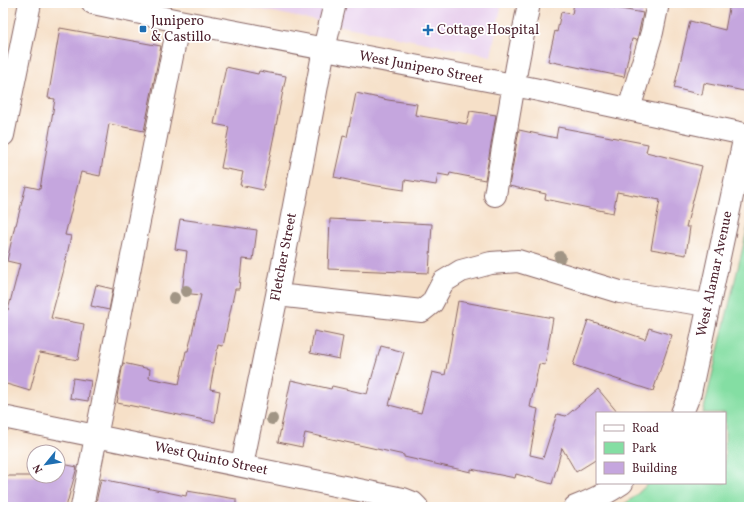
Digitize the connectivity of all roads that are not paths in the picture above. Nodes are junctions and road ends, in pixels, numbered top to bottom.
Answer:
1 (30, 3) edge
2 (93, 3) edge
3 (335, 3) edge
4 (529, 3) edge
5 (658, 3) edge
6 (179, 21) junction
7 (324, 49) junction
8 (514, 86) junction
9 (630, 108) junction
10 (747, 135) edge
11 (3, 136) edge
12 (495, 195) dead end
13 (277, 295) junction
14 (708, 305) junction
15 (682, 412) edge
16 (3, 417) edge
17 (96, 435) junction
18 (242, 465) junction
19 (621, 484) edge
20 (82, 507) edge
21 (417, 507) edge
22 (575, 507) edge

1 - 11 street
2 - 6 street, West Junipero Street
3 - 7 street, Fletcher Street
4 - 8 street
5 - 9 street
6 - 7 street, West Junipero Street
6 - 17 street
7 - 8 street, West Junipero Street
7 - 13 street, Fletcher Street
8 - 9 street, West Junipero Street
8 - 12 street
9 - 10 street, West Junipero Street
10 - 14 street, West Alamar Avenue
13 - 14 street
13 - 18 street, Fletcher Street
14 - 15 street, West Alamar Avenue
16 - 17 street, West Quinto Street
17 - 18 street, West Quinto Street
17 - 20 street
18 - 21 street, West Quinto Street
19 - 22 street

